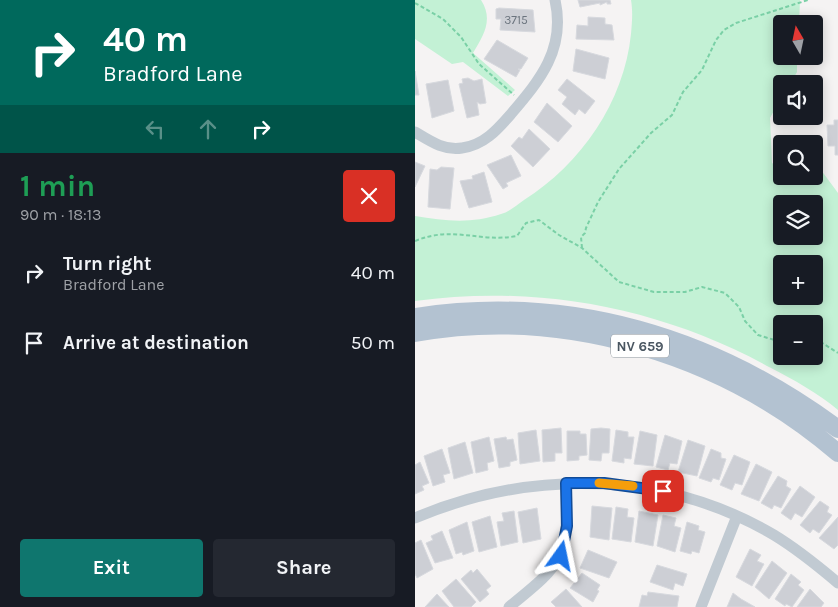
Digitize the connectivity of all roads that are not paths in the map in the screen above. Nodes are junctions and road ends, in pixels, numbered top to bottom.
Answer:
1 (555, 0) edge
2 (415, 132) edge
3 (415, 317) edge
4 (415, 333) edge
5 (838, 429) edge
6 (838, 453) edge
7 (566, 483) junction
8 (737, 516) junction
9 (415, 518) edge
10 (838, 583) edge
11 (509, 607) edge
12 (701, 607) edge

1 - 2 street
3 - 5 main road, NV 659
4 - 6 main road, NV 659
7 - 8 street
7 - 9 street
7 - 11 street
8 - 10 street
8 - 12 street

